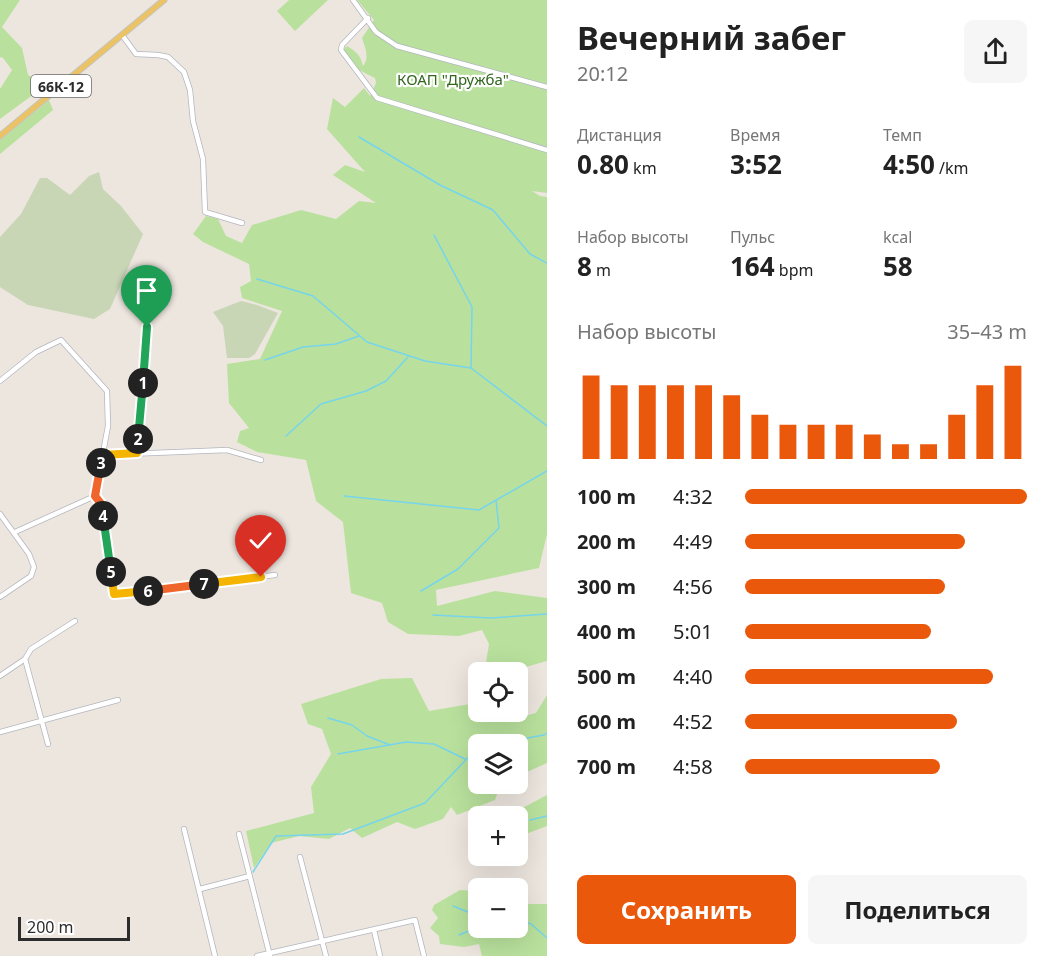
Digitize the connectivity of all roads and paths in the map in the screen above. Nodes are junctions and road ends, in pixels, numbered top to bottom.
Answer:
1 (164, 0) edge
2 (353, 0) edge
3 (368, 18) junction
4 (122, 35) junction
5 (547, 87) edge
6 (0, 136) edge
7 (547, 150) edge
8 (243, 223) dead end
9 (147, 327) dead end
10 (0, 381) edge
11 (137, 453) junction
12 (103, 455) junction
13 (261, 460) dead end
14 (95, 496) junction
15 (0, 514) edge
16 (15, 532) junction
17 (275, 575) dead end
18 (0, 597) edge
19 (75, 621) dead end
20 (25, 659) junction
21 (0, 676) edge
22 (118, 700) dead end
23 (41, 720) junction
24 (0, 732) edge
25 (48, 744) dead end
26 (184, 829) dead end
27 (239, 834) dead end
28 (300, 857) dead end
29 (250, 876) junction
30 (200, 888) junction
31 (374, 930) junction
32 (322, 941) junction
33 (269, 954) edge
34 (215, 956) edge
35 (257, 956) edge
36 (326, 956) edge
37 (380, 956) edge
38 (424, 956) edge

1 - 4 main road, 66К-12
2 - 3 street
3 - 5 street
3 - 7 street
4 - 6 main road, 66К-12
4 - 8 street
9 - 11 street
10 - 12 street
11 - 12 street
11 - 13 street
12 - 14 street
14 - 16 street
14 - 17 street
15 - 16 street
16 - 18 street
19 - 20 street
20 - 21 street
20 - 23 street
22 - 23 street
23 - 24 street
23 - 25 street
26 - 30 street
27 - 29 street
28 - 32 street
29 - 30 street
29 - 33 street
30 - 34 street
31 - 32 street
31 - 37 street
31 - 38 street
32 - 33 street
32 - 36 street
33 - 35 street

